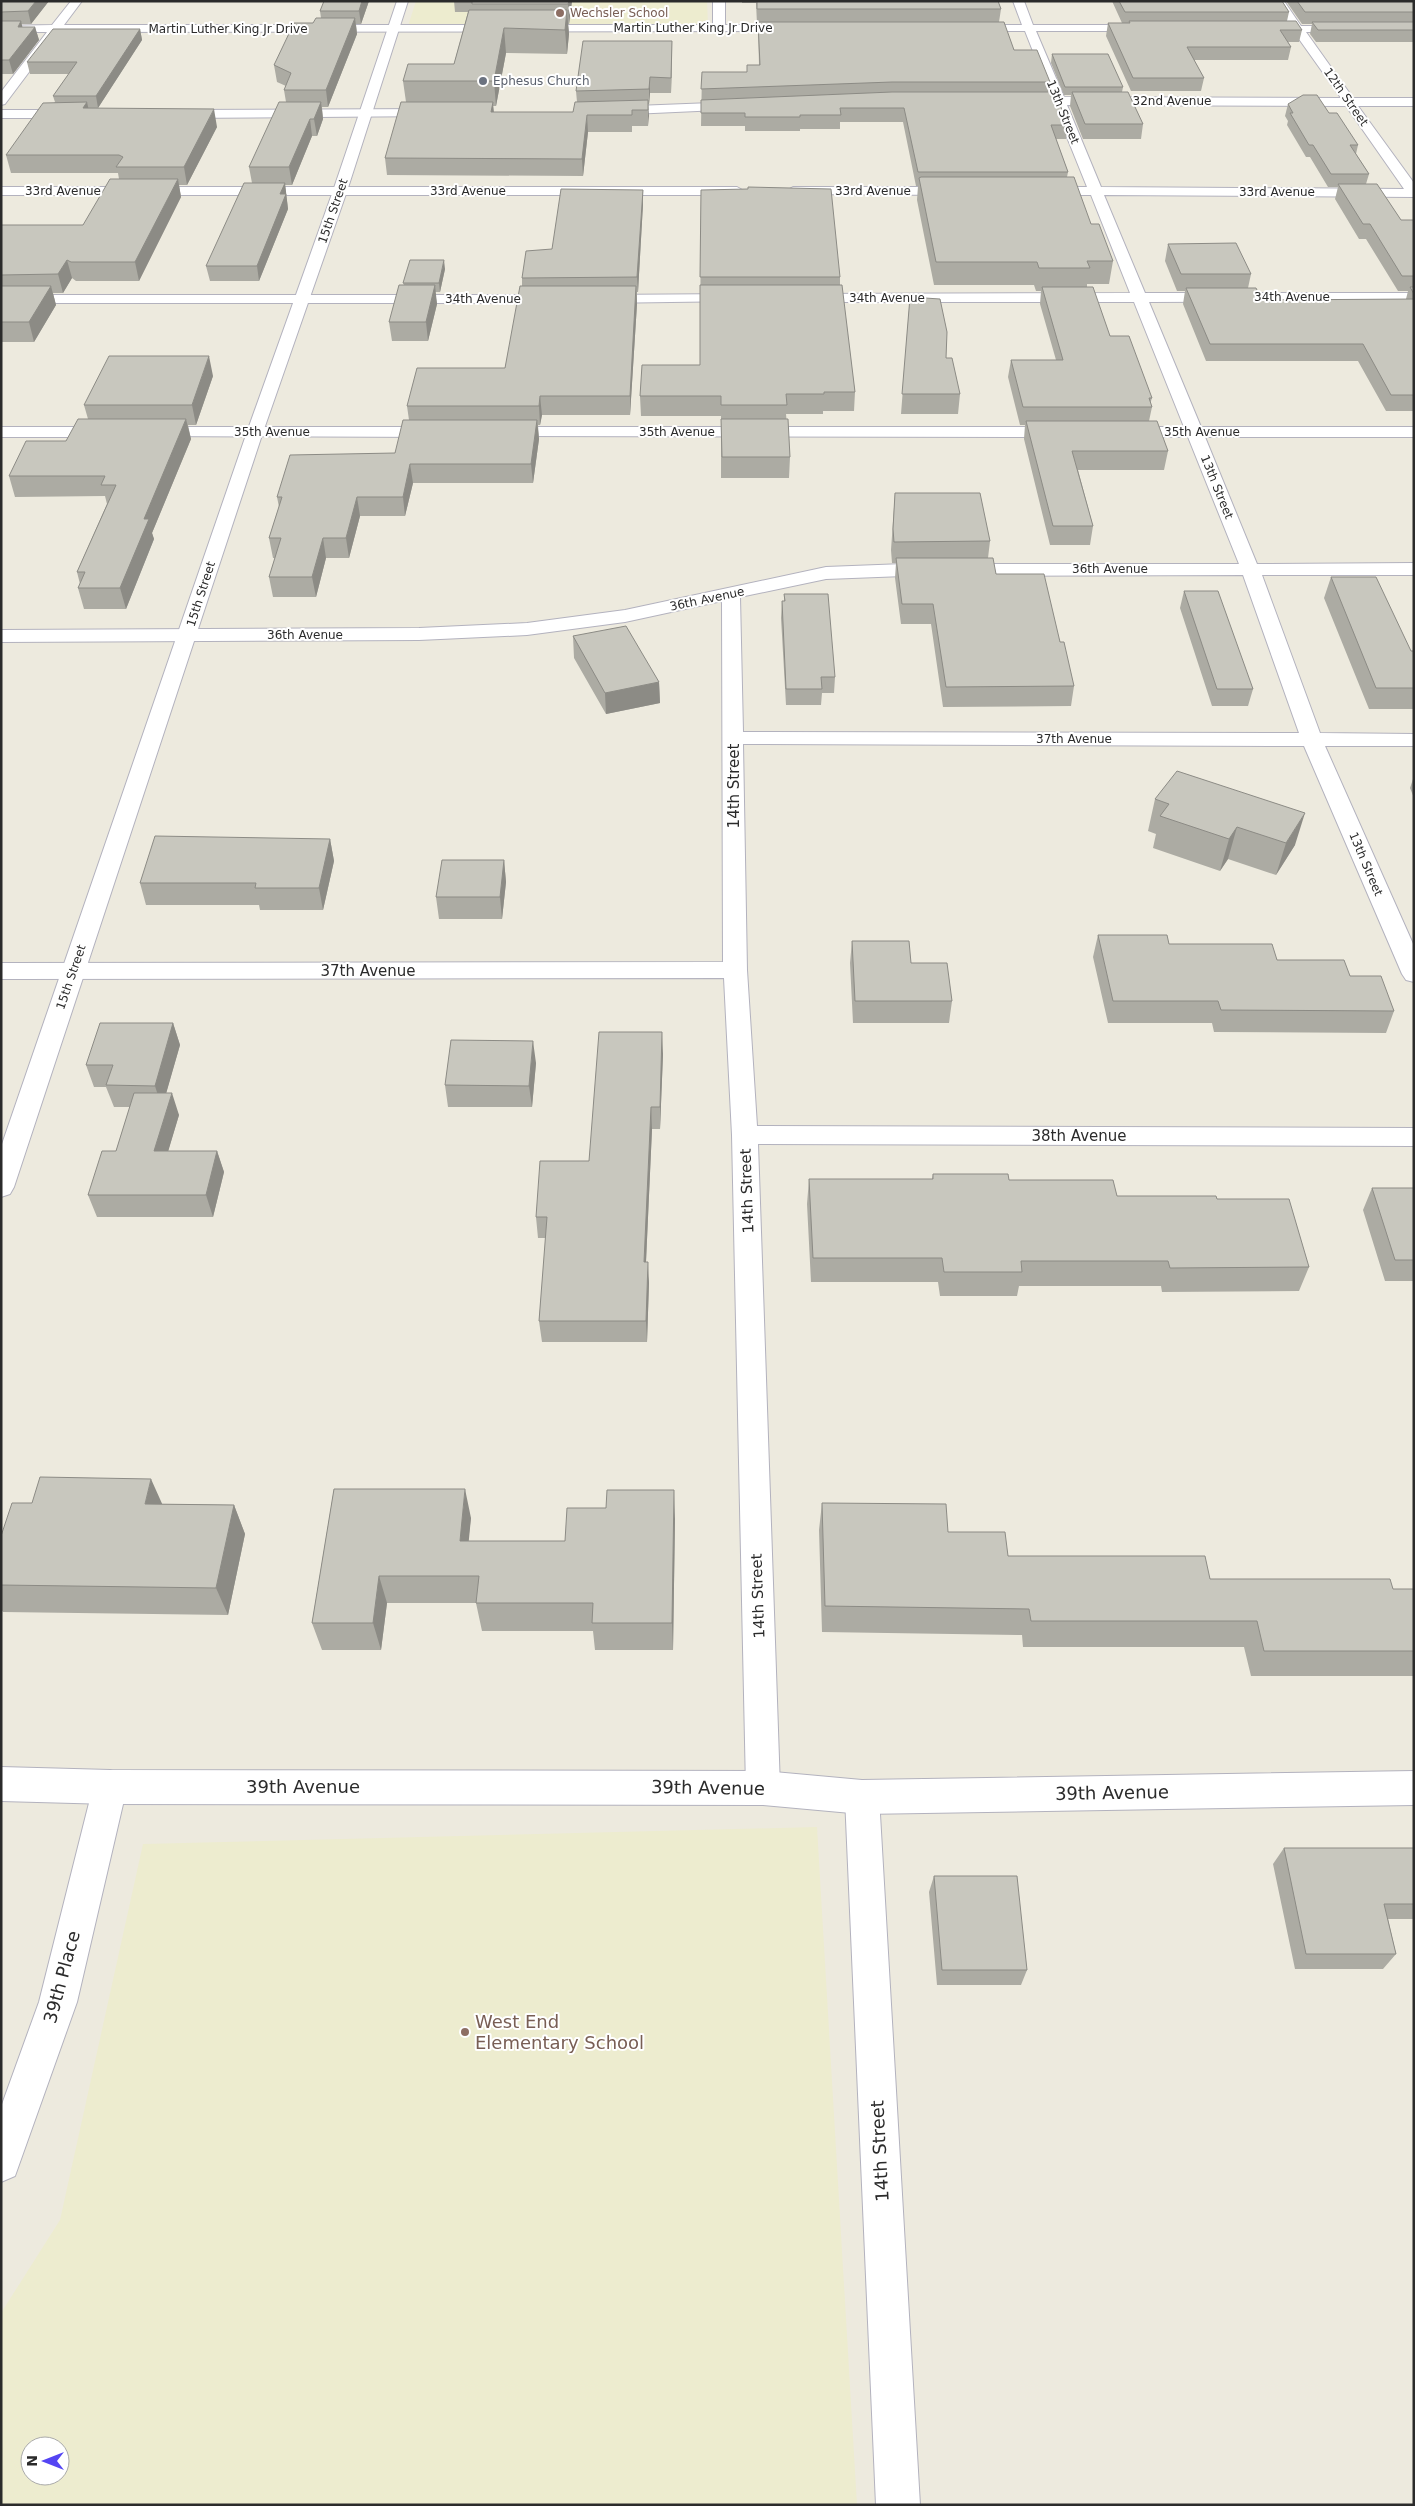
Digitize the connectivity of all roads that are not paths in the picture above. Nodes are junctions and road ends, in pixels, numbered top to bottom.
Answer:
1 (77, 1) edge
2 (403, 1) edge
3 (719, 1) edge
4 (1018, 1) edge
5 (1278, 1) edge
6 (719, 28) junction
7 (809, 28) edge
8 (959, 28) edge
9 (1029, 28) junction
10 (1158, 28) edge
11 (1, 29) edge
12 (57, 29) junction
13 (394, 29) junction
14 (1248, 29) edge
15 (1298, 29) junction
16 (1414, 29) edge
17 (1, 101) edge
18 (1010, 101) edge
19 (1059, 101) junction
20 (1349, 102) junction
21 (1414, 102) edge
22 (747, 106) edge
23 (593, 112) edge
24 (367, 113) junction
25 (446, 113) edge
26 (1, 114) edge
27 (80, 114) edge
28 (169, 114) edge
29 (1, 191) edge
30 (747, 191) edge
31 (777, 191) edge
32 (965, 191) edge
33 (1025, 191) edge
34 (1094, 191) junction
35 (340, 192) junction
36 (1414, 193) edge
37 (1139, 297) junction
38 (1414, 297) edge
39 (1, 298) edge
40 (750, 298) edge
41 (790, 298) edge
42 (303, 300) junction
43 (1, 432) edge
44 (254, 432) junction
45 (454, 432) edge
46 (484, 432) edge
47 (1074, 432) edge
48 (1104, 432) edge
49 (1194, 432) junction
50 (1414, 432) edge
51 (1250, 568) junction
52 (1414, 569) edge
53 (731, 594) junction
54 (1, 636) edge
55 (188, 636) junction
56 (733, 738) junction
57 (1312, 740) junction
58 (1414, 740) edge
59 (735, 970) junction
60 (1, 971) edge
61 (73, 971) junction
62 (1414, 974) edge
63 (745, 1135) junction
64 (1414, 1138) edge
65 (1, 1187) edge
66 (1, 1784) edge
67 (110, 1787) junction
68 (763, 1788) junction
69 (1414, 1788) edge
70 (862, 1797) junction
71 (1, 2162) edge
72 (898, 2505) edge

1 - 12 street
2 - 13 street, 15th Street
3 - 6 street
4 - 9 street, 13th Street
5 - 15 street, 12th Street
6 - 7 street, Martin Luther King Jr Drive
6 - 13 street, Martin Luther King Jr Drive
8 - 9 street
9 - 10 street
9 - 19 street, 13th Street
11 - 12 street, Martin Luther King Jr Drive
12 - 13 street, Martin Luther King Jr Drive
12 - 17 street
13 - 24 street, 15th Street
14 - 15 street
15 - 16 street
15 - 20 street, 12th Street
18 - 19 street, 32nd Avenue
19 - 20 street, 32nd Avenue
19 - 34 street, 13th Street
20 - 21 street, 32nd Avenue
20 - 36 street, 12th Street
22 - 23 street
24 - 25 street
24 - 28 street
24 - 35 street, 15th Street
26 - 27 street
29 - 35 street, 33rd Avenue
30 - 35 street, 33rd Avenue
31 - 32 street, 33rd Avenue
33 - 34 street, 33rd Avenue
34 - 36 street, 33rd Avenue
34 - 37 street, 13th Street
35 - 42 street, 15th Street
37 - 38 street, 34th Avenue
37 - 41 street, 34th Avenue
37 - 49 street, 13th Street
39 - 42 street, 34th Avenue
40 - 42 street, 34th Avenue
42 - 44 street, 15th Street
43 - 44 street, 35th Avenue
44 - 45 street, 35th Avenue
44 - 55 street, 15th Street
46 - 47 street, 35th Avenue
48 - 49 street, 35th Avenue
49 - 50 street, 35th Avenue
49 - 51 street, 13th Street
51 - 52 street, 36th Avenue
51 - 53 street, 36th Avenue
51 - 57 street, 13th Street
53 - 55 street, 36th Avenue
53 - 56 street, 14th Street
54 - 55 street, 36th Avenue
55 - 61 street, 15th Street
56 - 57 street, 37th Avenue
56 - 59 street, 14th Street
57 - 58 street, 37th Avenue
57 - 62 street, 13th Street
59 - 61 street, 37th Avenue
59 - 63 street, 14th Street
60 - 61 street, 37th Avenue
61 - 65 street, 15th Street
63 - 64 street, 38th Avenue
63 - 68 street, 14th Street
66 - 67 street, 39th Avenue
67 - 68 street, 39th Avenue
67 - 71 street, 39th Place
68 - 70 street, 39th Avenue
69 - 70 street, 39th Avenue
70 - 72 street, 14th Street

